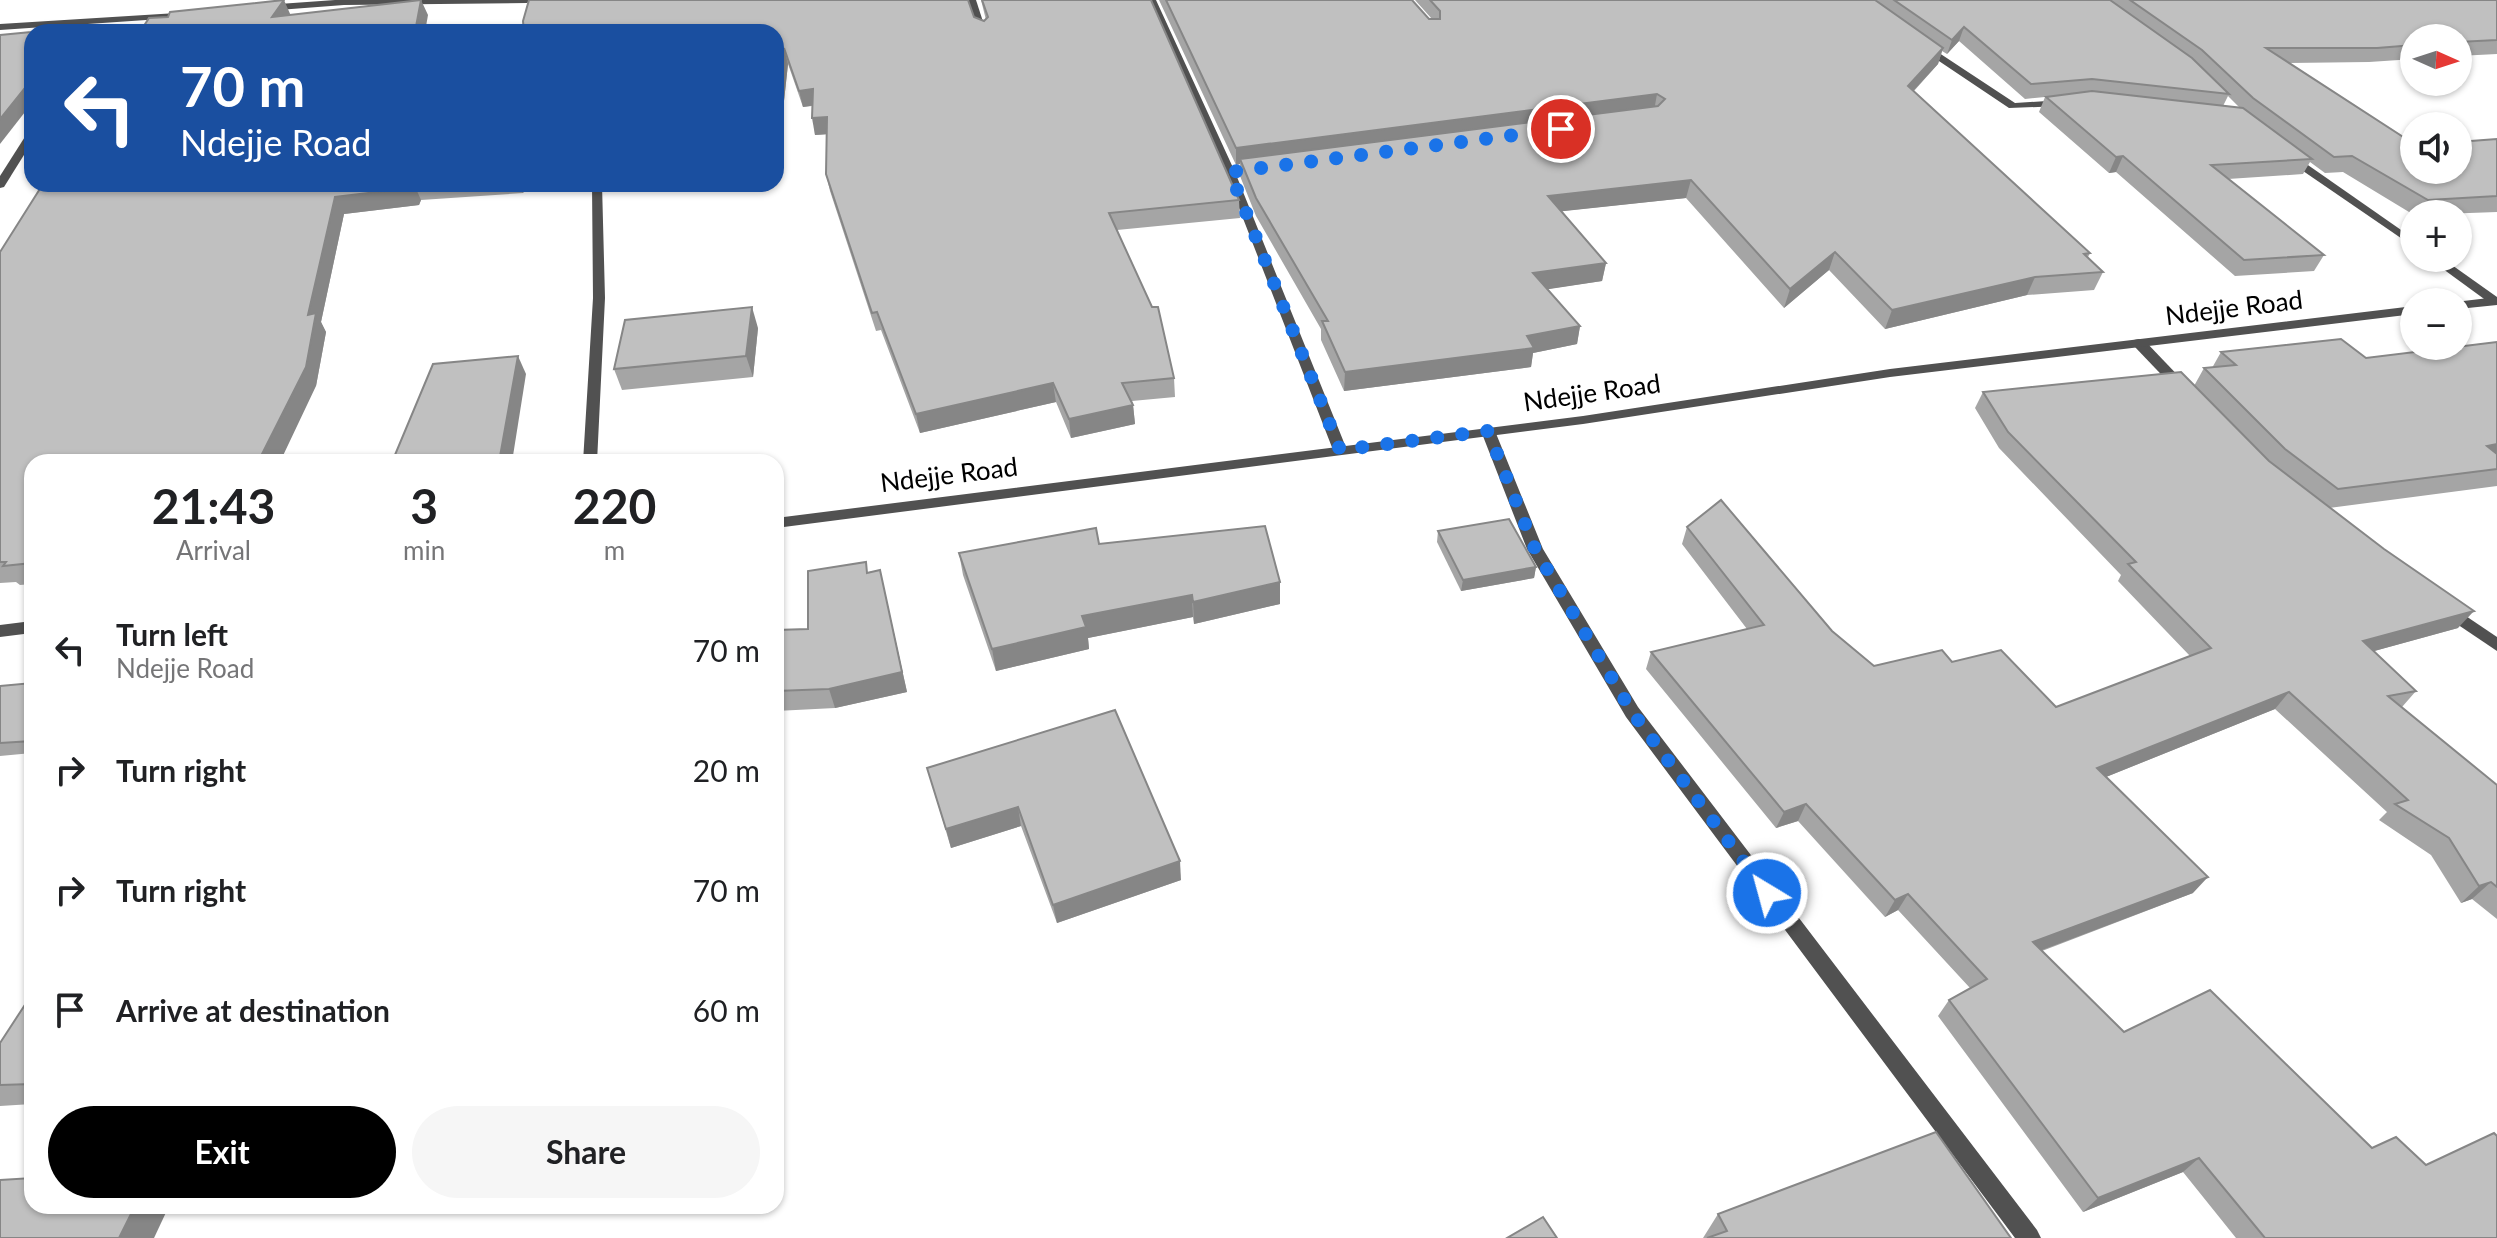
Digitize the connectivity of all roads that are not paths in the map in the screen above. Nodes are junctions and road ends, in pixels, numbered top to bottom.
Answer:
1 (527, 0) edge
2 (972, 0) edge
3 (1152, 0) edge
4 (250, 9) edge
5 (207, 12) edge
6 (102, 22) joint
7 (61, 24) edge
8 (24, 26) edge
9 (0, 27) edge
10 (984, 32) edge
11 (1920, 44) edge
12 (2071, 102) edge
13 (24, 147) edge
14 (2279, 149) edge
15 (1246, 170) edge
16 (1230, 172) junction
17 (0, 185) edge
18 (597, 192) edge
19 (2400, 234) edge
20 (2454, 272) edge
21 (2496, 301) edge
22 (2472, 304) edge
23 (2400, 312) edge
24 (2139, 343) junction
25 (2191, 397) edge
26 (1488, 431) junction
27 (1340, 450) junction
28 (590, 454) edge
29 (784, 522) edge
30 (2437, 602) edge
31 (24, 628) edge
32 (0, 631) edge
33 (2497, 645) edge
34 (2029, 1238) edge

1 - 4 street
2 - 10 street
3 - 16 street
5 - 6 street
6 - 7 street
8 - 9 street
11 - 12 street
13 - 17 street
14 - 19 street
15 - 16 street
16 - 27 street
18 - 28 street
20 - 21 street
21 - 22 street
23 - 24 street, Ndejje Road
24 - 25 street
24 - 26 street, Ndejje Road
26 - 27 street, Ndejje Road
26 - 34 street
27 - 29 street, Ndejje Road
30 - 33 street
31 - 32 street

